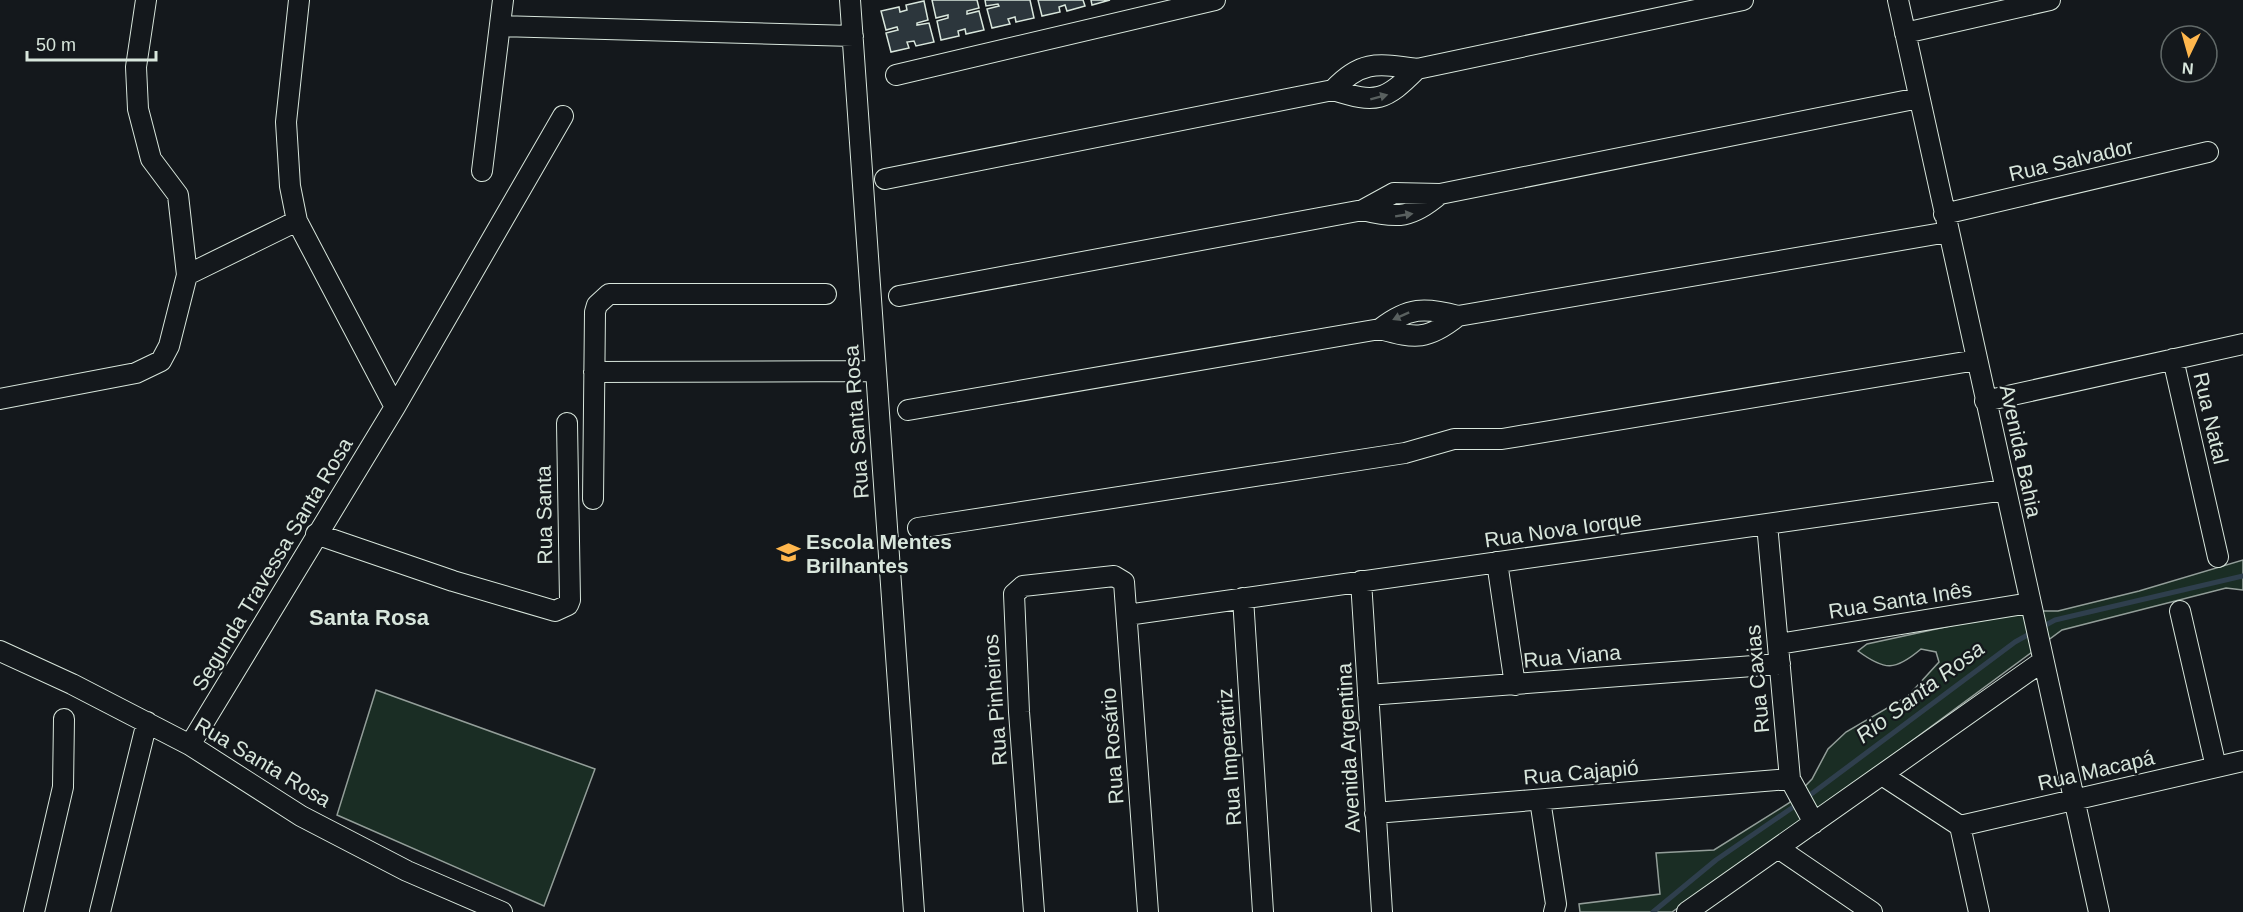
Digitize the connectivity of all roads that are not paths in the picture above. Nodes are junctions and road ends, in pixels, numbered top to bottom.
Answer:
1 (146, 0) edge
2 (503, 0) edge
3 (850, 0) edge
4 (1215, 0) edge
5 (1743, 0) edge
6 (1898, 0) edge
7 (2050, 0) edge
8 (295, 1) edge
9 (500, 26) junction
10 (1905, 33) junction
11 (853, 36) junction
12 (1417, 69) junction
13 (896, 75) dead end
14 (1333, 90) junction
15 (1912, 100) junction
16 (563, 116) dead end
17 (2208, 152) dead end
18 (482, 171) dead end
19 (885, 179) dead end
20 (297, 221) junction
21 (1943, 226) junction
22 (187, 275) junction
23 (826, 294) dead end
24 (899, 296) dead end
25 (2243, 344) edge
26 (2173, 359) junction
27 (1970, 362) junction
28 (876, 371) junction
29 (594, 372) junction
30 (0, 399) edge
31 (1985, 401) junction
32 (395, 407) junction
33 (908, 410) dead end
34 (567, 423) dead end
35 (2005, 490) junction
36 (593, 499) dead end
37 (1767, 524) junction
38 (918, 528) dead end
39 (316, 534) junction
40 (2218, 557) dead end
41 (1497, 562) junction
42 (1120, 578) joint
43 (1361, 581) junction
44 (1243, 598) junction
45 (2031, 609) junction
46 (2180, 611) dead end
47 (1127, 615) junction
48 (0, 651) edge
49 (1779, 654) junction
50 (2041, 654) junction
51 (1515, 685) junction
52 (1368, 695) junction
53 (64, 719) dead end
54 (147, 722) junction
55 (190, 745) junction
56 (2243, 761) edge
57 (2216, 767) junction
58 (1882, 775) junction
59 (1791, 783) junction
60 (1540, 800) junction
61 (2074, 800) junction
62 (1375, 813) junction
63 (1811, 819) junction
64 (1960, 826) junction
65 (1778, 848) junction
66 (1554, 911) edge
67 (34, 912) edge
68 (100, 912) edge
69 (502, 912) edge
70 (914, 912) edge
71 (1034, 912) edge
72 (1148, 912) edge
73 (1263, 912) edge
74 (1382, 912) edge
75 (1687, 912) edge
76 (1872, 912) edge
77 (1979, 912) edge
78 (2099, 912) edge

1 - 22 street
2 - 9 street
3 - 11 street, Rua Santa Rosa
4 - 13 street
5 - 12 street
6 - 10 street, Avenida Bahia
7 - 10 street
8 - 20 street
9 - 11 street
9 - 18 street
10 - 15 street, Avenida Bahia
11 - 28 street, Rua Santa Rosa
12 - 14 street
14 -> 12 street
14 - 19 street
15 - 21 street, Avenida Bahia
15 - 24 street
16 - 32 street, Segunda Travessa Santa Rosa
17 - 21 street, Rua Salvador
20 - 22 street
20 - 32 street
21 - 27 street, Avenida Bahia
21 - 33 street, Rua Salvador
22 - 30 street
23 - 29 street
25 - 26 street
26 - 31 street
26 - 40 street, Rua Natal
27 - 31 street, Avenida Bahia
27 - 38 street
28 - 29 street
28 - 70 street, Rua Santa Rosa
29 - 36 street
31 - 35 street, Avenida Bahia
32 - 39 street, Segunda Travessa Santa Rosa
34 - 39 street, Rua Santa
35 - 37 street, Rua Nova Iorque
35 - 45 street, Avenida Bahia
37 - 41 street, Rua Nova Iorque
37 - 49 street, Rua Caxias
39 - 55 street, Segunda Travessa Santa Rosa
41 - 43 street, Rua Nova Iorque
41 - 51 street
42 - 47 street, Rua Rosário
42 - 71 street, Rua Pinheiros
43 - 44 street, Rua Nova Iorque
43 - 52 street, Avenida Argentina
44 - 47 street, Rua Nova Iorque
44 - 73 street, Rua Imperatriz
45 - 49 street, Rua Santa Inês
45 - 50 street, Avenida Bahia
46 - 57 street
47 - 72 street, Rua Rosário
48 - 54 street, Rua Santa Rosa
49 - 51 street, Rua Viana
49 - 59 street, Rua Caxias
50 - 58 street
50 - 61 street, Avenida Bahia
51 - 52 street, Rua Viana
52 - 62 street, Avenida Argentina
53 - 67 street
54 - 55 street, Rua Santa Rosa
54 - 68 street
55 - 69 street, Rua Santa Rosa
56 - 57 street, Rua Macapá
57 - 61 street, Rua Macapá
58 - 63 street
58 - 64 street
59 - 60 street, Rua Cajapió
59 - 63 street, Rua Caxias
60 - 62 street, Rua Cajapió
60 - 66 street
61 - 64 street, Rua Macapá
61 - 78 street, Avenida Bahia
62 - 74 street, Avenida Argentina
63 - 65 street
64 - 77 street
65 - 75 street
65 - 76 street

